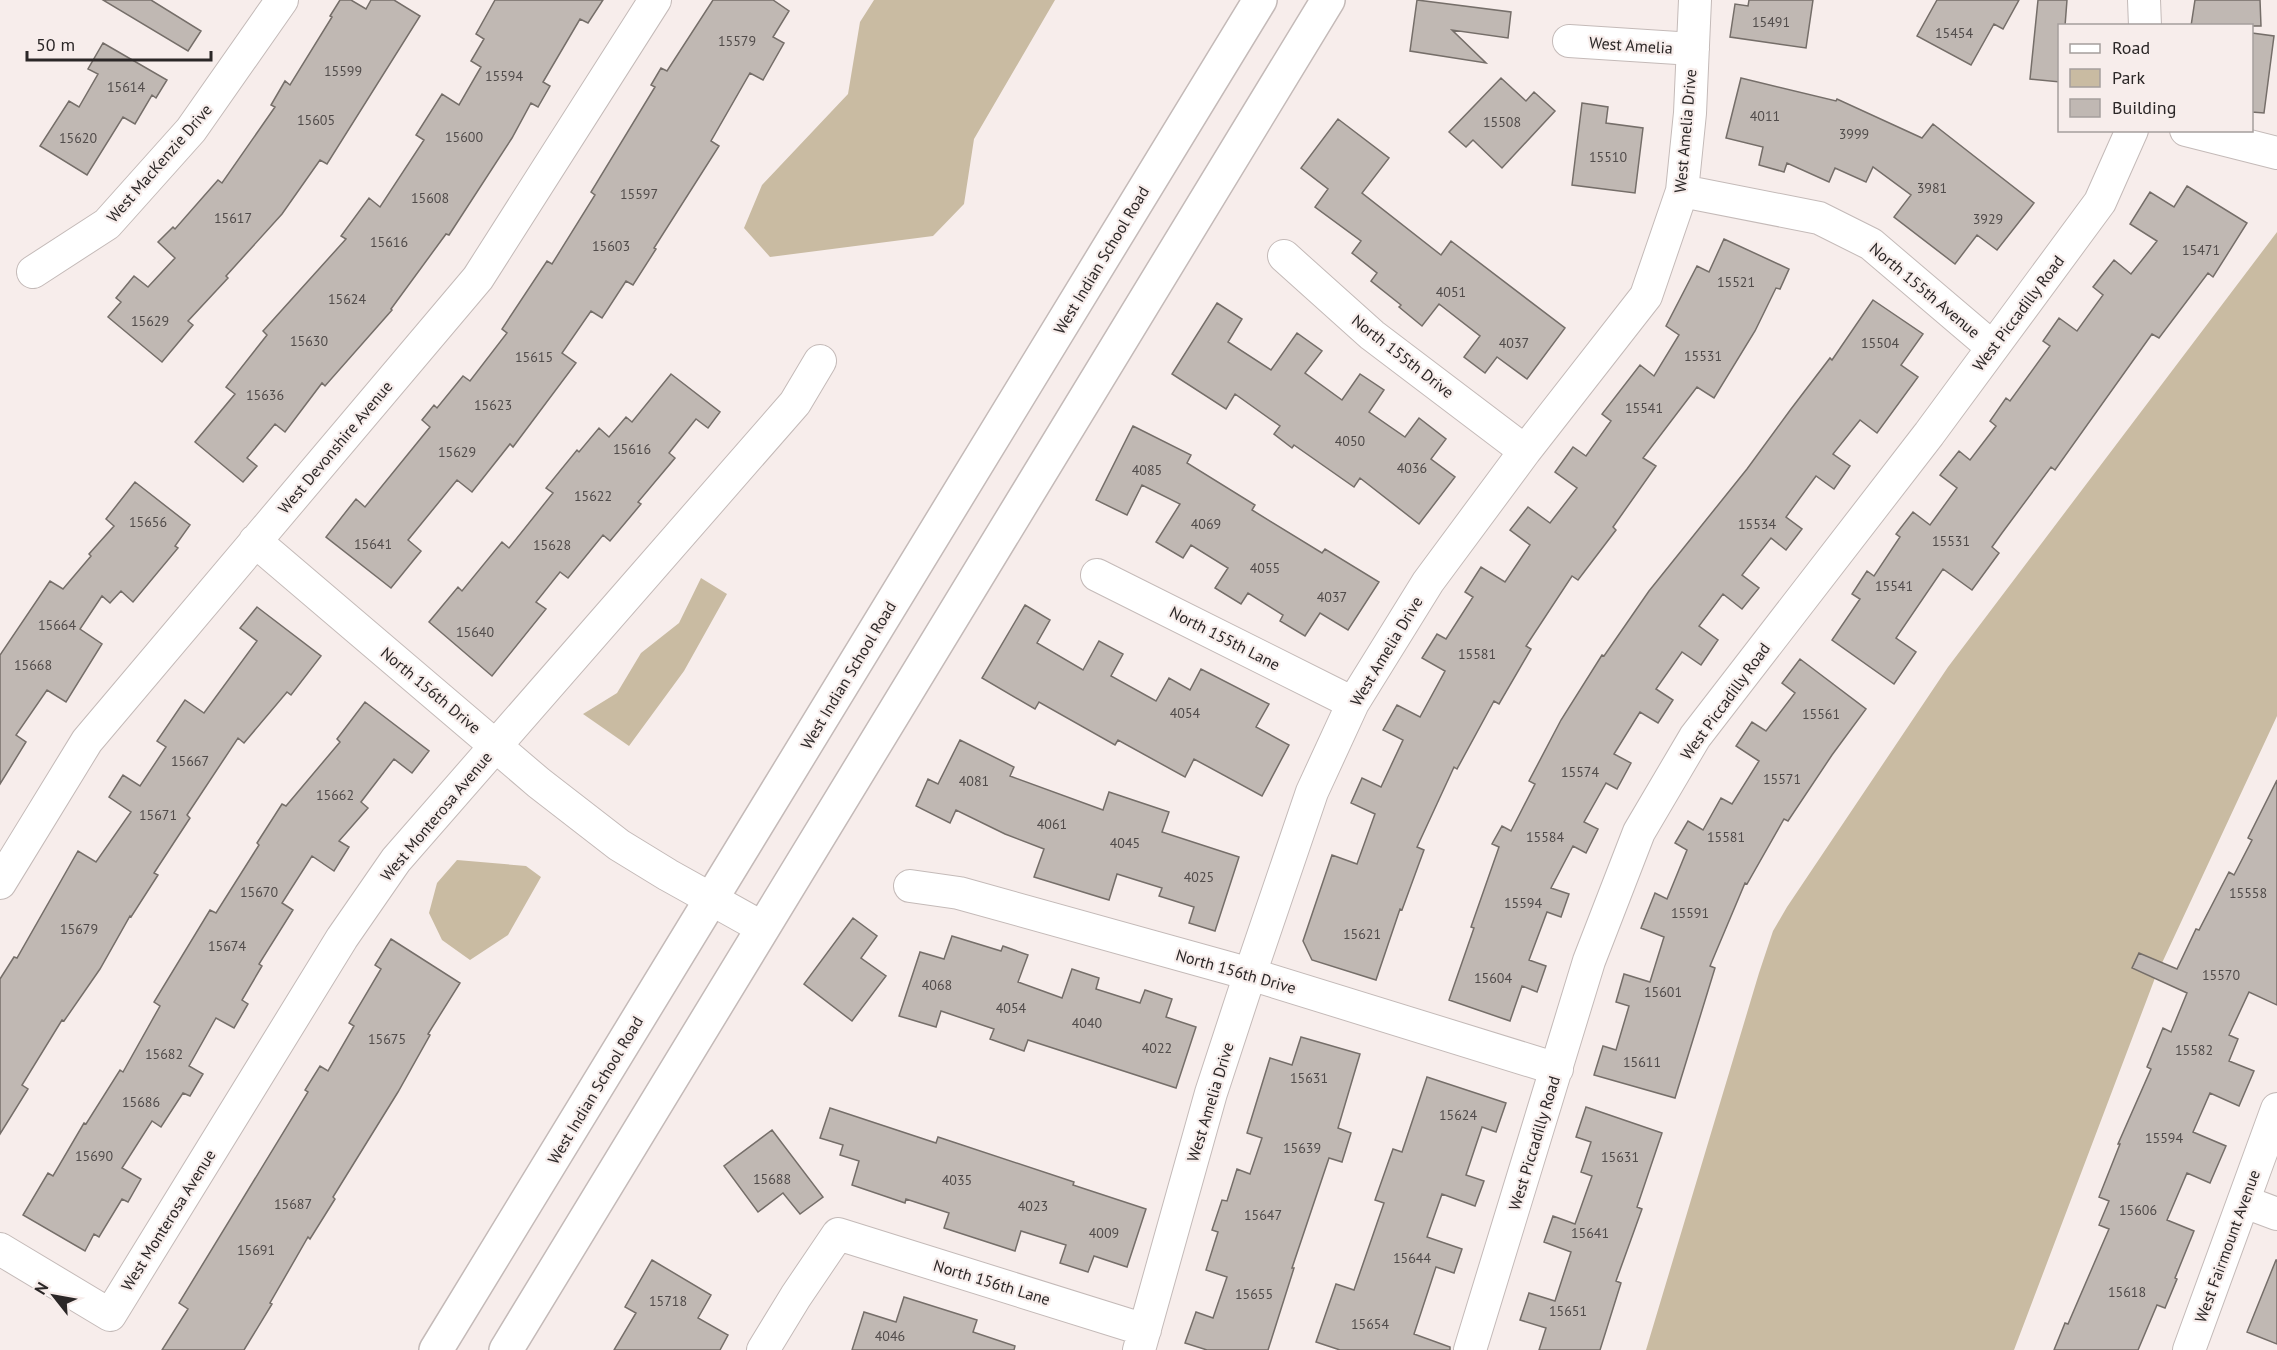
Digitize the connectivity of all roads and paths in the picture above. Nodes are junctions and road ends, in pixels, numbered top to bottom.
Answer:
1 (655, 0) edge
2 (1260, 0) edge
3 (1328, 0) edge
4 (1695, 0) edge
5 (2144, 0) edge
6 (269, 5) edge
7 (2145, 24) edge
8 (1569, 41) dead end
9 (1693, 49) junction
10 (2132, 132) edge
11 (2194, 132) edge
12 (2277, 153) edge
13 (1682, 190) junction
14 (1284, 256) dead end
15 (33, 273) dead end
16 (1992, 347) junction
17 (820, 361) dead end
18 (1526, 451) junction
19 (255, 541) junction
20 (1097, 575) dead end
21 (1353, 703) junction
22 (496, 745) junction
23 (0, 884) edge
24 (910, 886) dead end
25 (712, 899) junction
26 (763, 928) junction
27 (1250, 974) junction
28 (1557, 1069) junction
29 (2277, 1109) edge
30 (2245, 1202) junction
31 (2277, 1214) edge
32 (0, 1249) edge
33 (1142, 1340) edge
34 (436, 1350) edge
35 (506, 1350) edge
36 (764, 1350) edge
37 (1470, 1350) edge
38 (2189, 1350) edge

1 - 19 street, West Devonshire Avenue
2 - 25 main road, West Indian School Road
3 - 26 main road
4 - 9 street, West Amelia Drive
5 - 7 street
6 - 15 street, West MacKenzie Drive
8 - 9 street, West Amelia
9 - 13 street, West Amelia Drive
10 - 16 street, West Piccadilly Road
11 - 12 street
13 - 16 street, North 155th Avenue
13 - 18 street, West Amelia Drive
14 - 18 street, North 155th Drive
16 - 28 street, West Piccadilly Road
17 - 22 street, West Monterosa Avenue
18 - 21 street, West Amelia Drive
19 - 22 street, North 156th Drive
19 - 23 street, West Devonshire Avenue
20 - 21 street, North 155th Lane
21 - 27 street, West Amelia Drive
22 - 25 street, North 156th Drive
22 - 32 street, West Monterosa Avenue
24 - 27 street, North 156th Drive
25 - 26 street, North 156th Drive
25 - 34 main road, West Indian School Road
26 - 35 main road
27 - 28 street, North 156th Drive
27 - 33 street, West Amelia Drive
28 - 37 street, West Piccadilly Road
29 - 30 street, West Fairmount Avenue
30 - 31 street
30 - 38 street, West Fairmount Avenue
33 - 36 street, North 156th Lane

